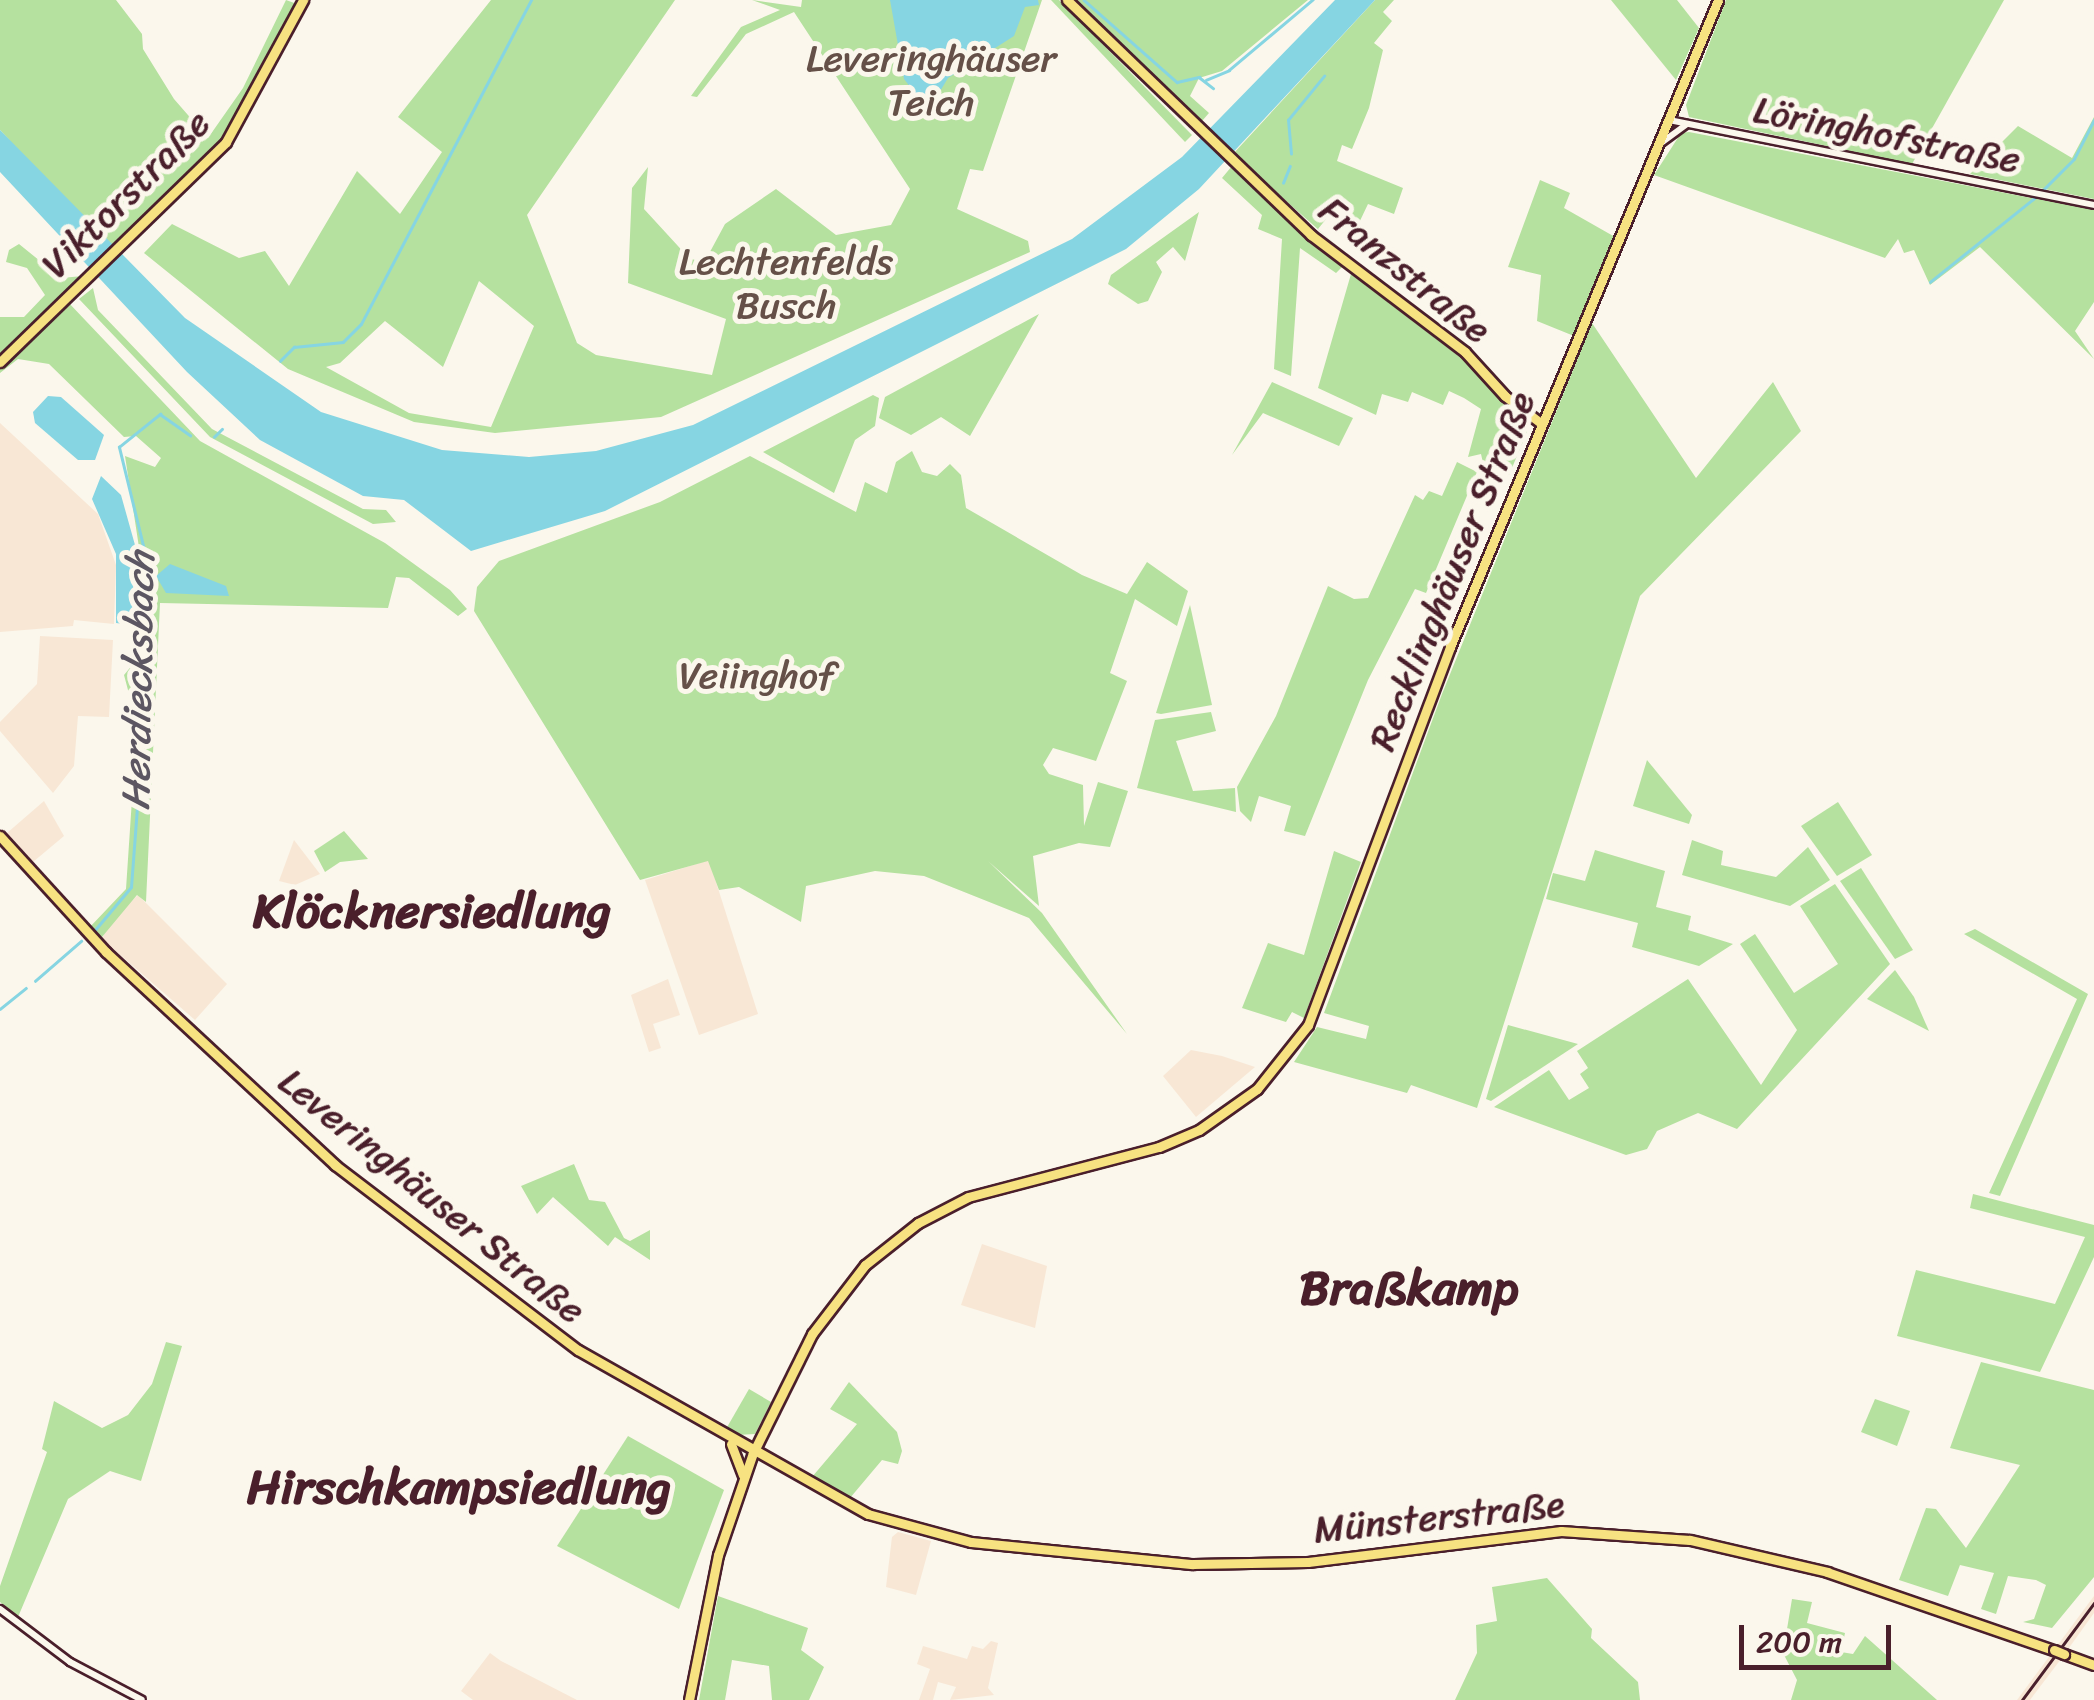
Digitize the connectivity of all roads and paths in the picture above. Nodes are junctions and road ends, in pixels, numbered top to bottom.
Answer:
1 (303, 0) edge
2 (1067, 0) edge
3 (1718, 0) edge
4 (1669, 120) junction
5 (1688, 123) junction
6 (1658, 147) junction
7 (2094, 204) edge
8 (0, 362) edge
9 (1542, 424) junction
10 (0, 836) edge
11 (727, 1438) junction
12 (754, 1453) junction
13 (743, 1483) junction
14 (888, 1520) joint
15 (0, 1609) edge
16 (2094, 1665) edge
17 (142, 1700) edge
18 (689, 1700) edge

1 - 8 main road, Viktorstraße
2 - 9 main road, Franzstraße
3 - 4 main road, Recklinghäuser Straße
4 - 5 street, Löringhofstraße
4 - 6 main road, Recklinghäuser Straße
5 - 6 street
5 - 7 street, Löringhofstraße
6 - 9 main road, Recklinghäuser Straße
9 - 12 main road, Recklinghäuser Straße
10 - 11 main road, Leveringhäuser Straße
11 - 12 main road, Leveringhäuser Straße
11 - 13 main road
12 - 13 main road, Recklinghäuser Straße
12 - 14 main road, Leveringhäuser Straße
13 - 18 main road, Recklinghäuser Straße
14 - 16 main road, Münsterstraße
15 - 17 street

